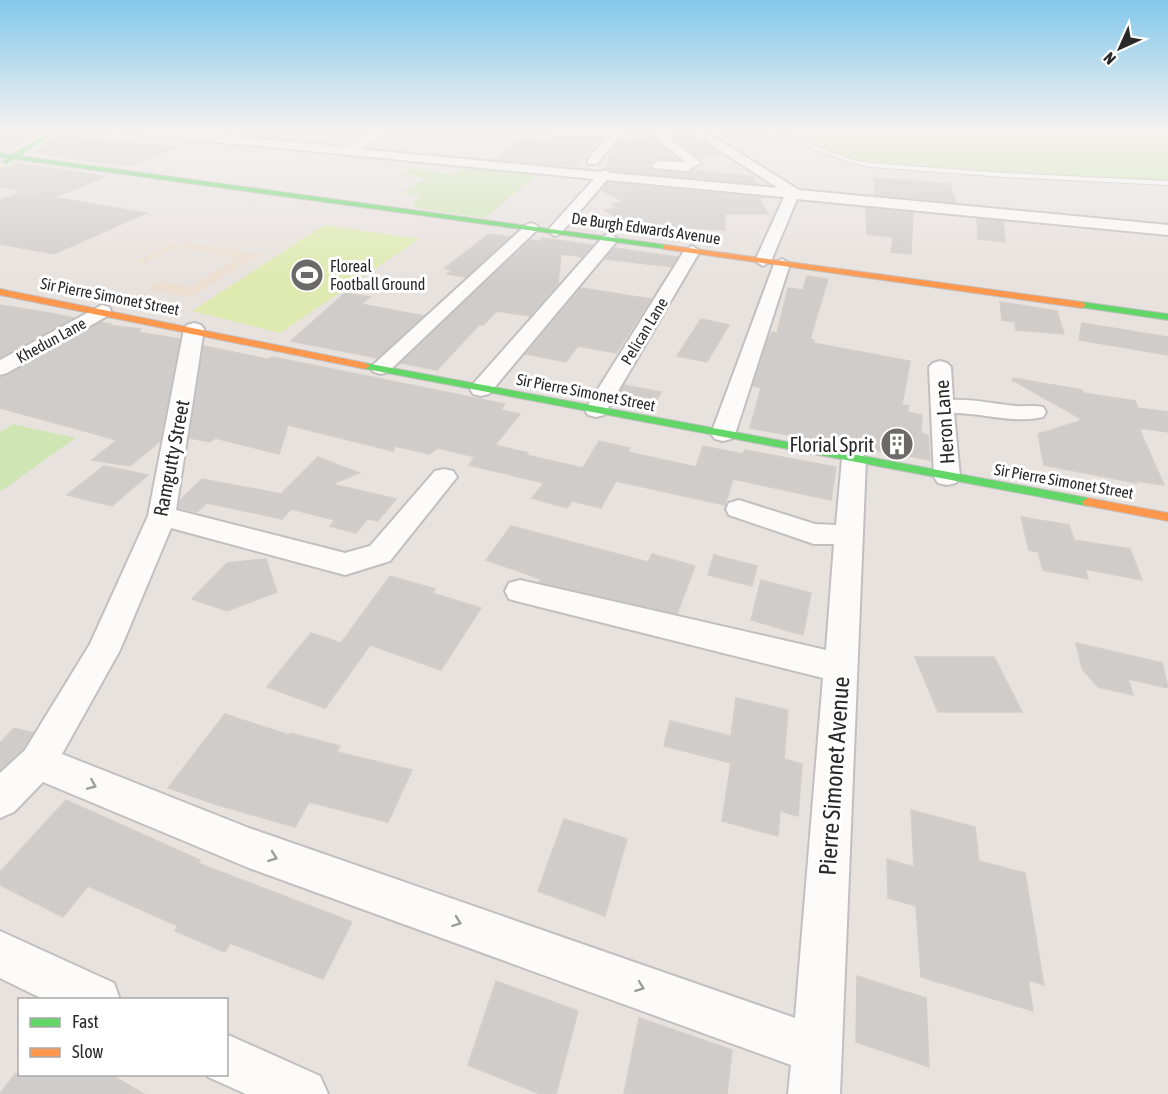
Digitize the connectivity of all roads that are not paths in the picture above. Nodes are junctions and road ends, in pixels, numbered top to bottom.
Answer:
1 (165, 180) edge
2 (587, 180) edge
3 (706, 180) edge
4 (774, 180) edge
5 (1099, 180) edge
6 (1168, 183) edge
7 (793, 192) junction
8 (531, 228) junction
9 (1168, 230) edge
10 (555, 231) junction
11 (610, 239) junction
12 (692, 251) junction
13 (772, 263) junction
14 (0, 292) edge
15 (102, 312) junction
16 (1168, 317) edge
17 (194, 329) junction
18 (940, 367) dead end
19 (381, 368) junction
20 (0, 369) edge
21 (481, 388) junction
22 (944, 407) junction
23 (596, 410) junction
24 (1035, 412) dead end
25 (723, 434) junction
26 (854, 459) junction
27 (444, 477) dead end
28 (948, 477) junction
29 (739, 509) dead end
30 (162, 516) junction
31 (1168, 517) edge
32 (848, 535) junction
33 (520, 591) dead end
34 (841, 668) junction
35 (38, 762) junction
36 (0, 799) edge
37 (0, 954) edge
38 (96, 998) edge
39 (816, 1050) junction
40 (228, 1060) edge
41 (302, 1094) edge
42 (814, 1094) edge

1 - 8 street, De Burgh Edwards Avenue
2 - 10 street
3 - 7 street
4 - 7 street
5 - 6 lane
7 - 9 street
7 - 13 street
8 - 10 street, De Burgh Edwards Avenue
8 - 19 street
10 - 11 street, De Burgh Edwards Avenue
11 - 12 street, De Burgh Edwards Avenue
11 - 21 street
12 - 13 street, De Burgh Edwards Avenue
12 - 23 street, Pelican Lane
13 - 16 street, De Burgh Edwards Avenue
13 - 25 street
14 - 15 street, Sir Pierre Simonet Street
15 - 17 street, Sir Pierre Simonet Street
15 - 20 street, Khedun Lane
17 - 19 street, Sir Pierre Simonet Street
17 - 30 street, Ramgutty Street
18 - 22 street, Heron Lane
19 - 21 street, Sir Pierre Simonet Street
21 - 23 street, Sir Pierre Simonet Street
22 - 24 street
22 - 28 street, Heron Lane
23 - 25 street, Sir Pierre Simonet Street
25 - 26 street, Sir Pierre Simonet Street
26 - 28 street, Sir Pierre Simonet Street
26 - 32 street, Pierre Simonet Avenue
27 - 30 street
28 - 31 street, Sir Pierre Simonet Street
29 - 32 street
30 - 35 street, Ramgutty Street
32 - 34 street, Pierre Simonet Avenue
33 - 34 street
34 - 39 street, Pierre Simonet Avenue
35 - 36 street, Ramgutty Street
35 -> 39 street
37 - 38 street
39 - 42 street, Pierre Simonet Avenue
40 - 41 street

